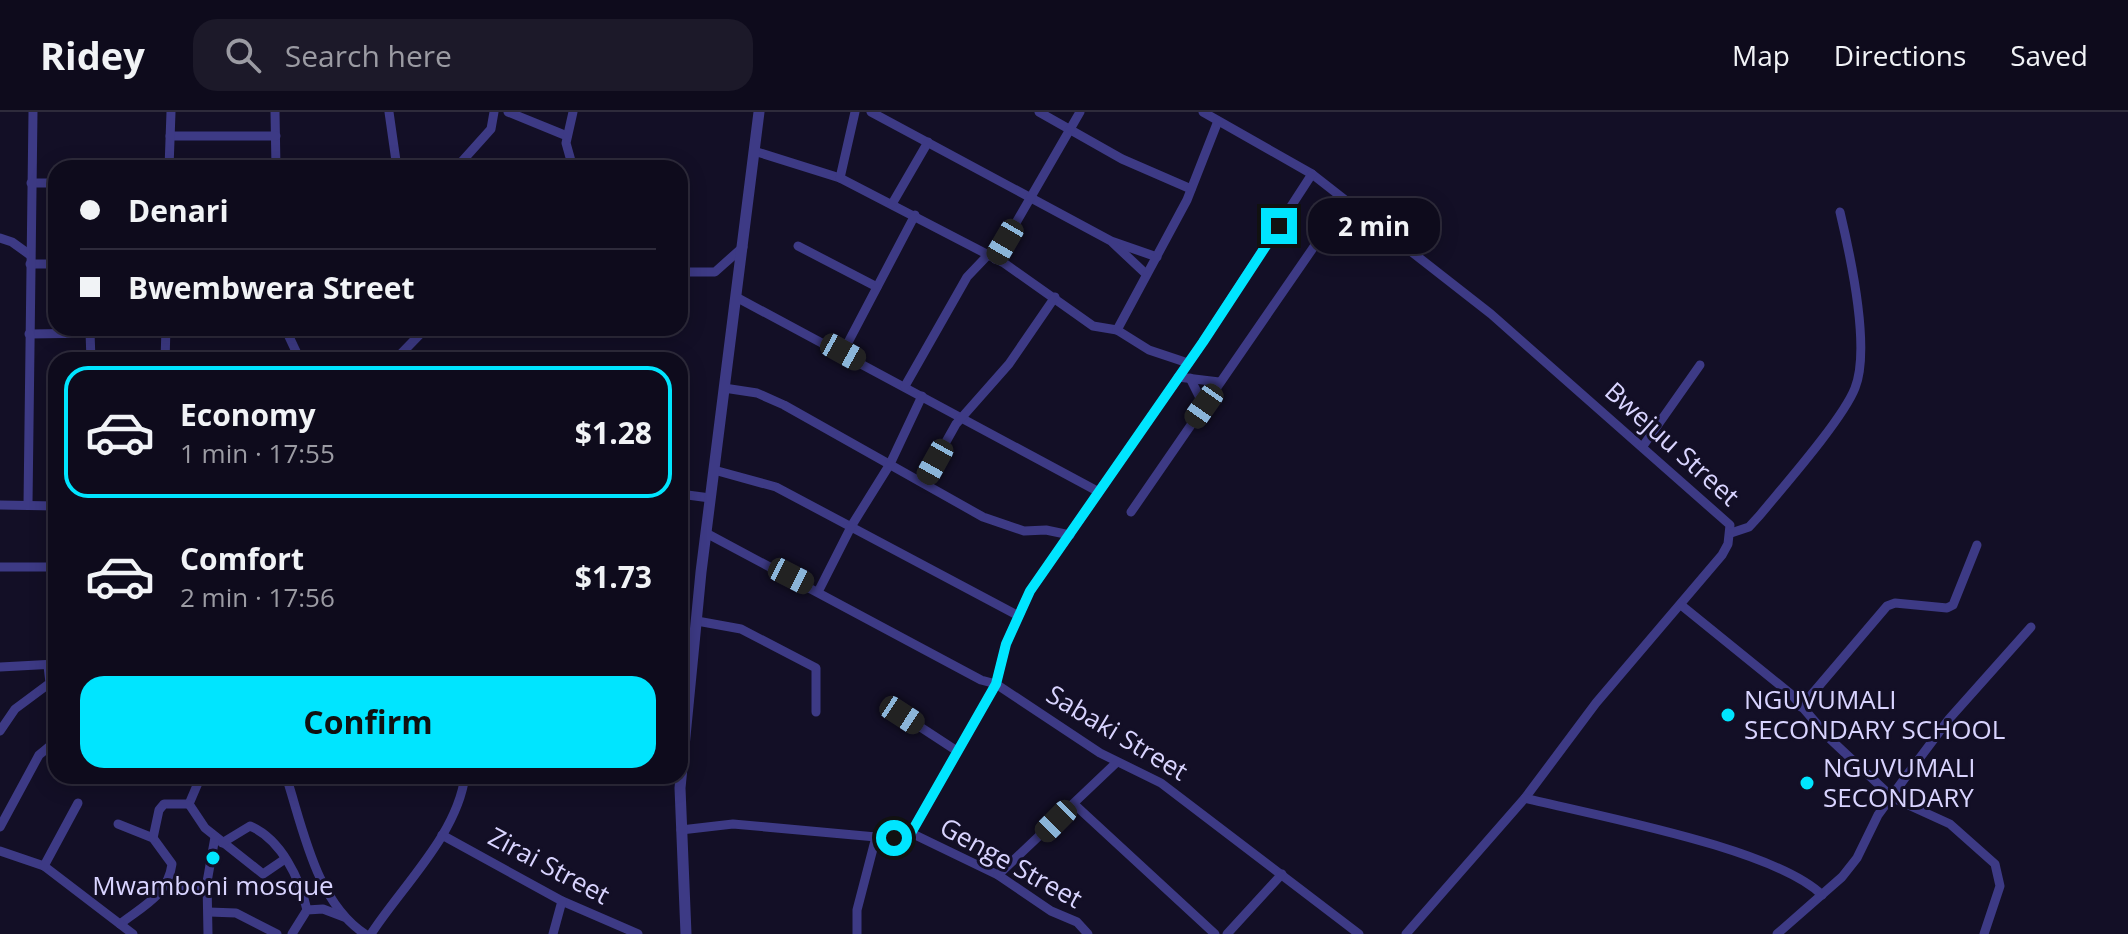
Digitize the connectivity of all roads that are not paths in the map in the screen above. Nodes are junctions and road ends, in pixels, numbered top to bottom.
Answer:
1 (33, 112) edge
2 (171, 112) edge
3 (275, 112) edge
4 (389, 112) edge
5 (494, 112) edge
6 (508, 112) edge
7 (573, 112) edge
8 (759, 112) edge
9 (855, 112) edge
10 (871, 112) edge
11 (1039, 112) edge
12 (1080, 112) edge
13 (1203, 112) edge
14 (1218, 121) junction
15 (1071, 128) junction
16 (170, 136) junction
17 (276, 136) junction
18 (567, 136) junction
19 (928, 142) junction
20 (754, 151) junction
21 (169, 160) edge
22 (276, 160) edge
23 (396, 160) edge
24 (463, 160) edge
25 (572, 160) edge
26 (1312, 174) junction
27 (840, 178) junction
28 (31, 183) junction
29 (48, 183) edge
30 (1191, 189) junction
31 (1032, 196) junction
32 (892, 204) junction
33 (1840, 212) dead end
34 (915, 215) junction
35 (1322, 235) dead end
36 (0, 238) edge
37 (1111, 241) junction
38 (798, 246) dead end
39 (743, 247) junction
40 (992, 257) junction
41 (1157, 257) junction
42 (30, 259) junction
43 (48, 262) edge
44 (688, 272) edge
45 (1146, 274) junction
46 (877, 287) junction
47 (736, 297) junction
48 (1055, 297) junction
49 (1117, 330) junction
50 (48, 333) edge
51 (29, 334) junction
52 (418, 336) edge
53 (403, 352) edge
54 (843, 352) junction
55 (1188, 363) junction
56 (1700, 365) dead end
57 (1178, 377) junction
58 (1190, 378) junction
59 (1219, 382) junction
60 (905, 386) junction
61 (724, 388) junction
62 (922, 396) junction
63 (1204, 406) junction
64 (965, 417) junction
65 (1643, 446) junction
66 (890, 464) junction
67 (714, 470) junction
68 (924, 481) junction
69 (1099, 492) junction
70 (688, 495) edge
71 (710, 498) junction
72 (28, 504) junction
73 (0, 505) edge
74 (48, 505) edge
75 (1131, 512) dead end
76 (852, 525) junction
77 (706, 533) junction
78 (1731, 533) junction
79 (1070, 535) junction
80 (1977, 545) dead end
81 (0, 567) edge
82 (48, 567) edge
83 (819, 590) junction
84 (1681, 605) junction
85 (1017, 615) junction
86 (697, 621) junction
87 (2031, 627) dead end
88 (48, 665) edge
89 (0, 667) edge
90 (48, 684) edge
91 (996, 684) junction
92 (1801, 707) junction
93 (688, 709) edge
94 (816, 712) dead end
95 (902, 715) dead end
96 (0, 731) edge
97 (48, 748) edge
98 (957, 751) junction
99 (1117, 762) junction
100 (198, 784) edge
101 (289, 784) edge
102 (463, 784) edge
103 (680, 784) edge
104 (1525, 798) junction
105 (1893, 798) junction
106 (78, 803) dead end
107 (189, 804) junction
108 (1074, 804) junction
109 (118, 824) dead end
110 (0, 827) edge
111 (681, 830) junction
112 (911, 833) junction
113 (442, 835) junction
114 (876, 837) junction
115 (153, 838) junction
116 (218, 840) junction
117 (0, 851) edge
118 (285, 859) junction
119 (44, 866) junction
120 (1282, 874) junction
121 (998, 875) junction
122 (168, 884) junction
123 (207, 890) junction
124 (1822, 895) junction
125 (562, 901) junction
126 (307, 910) junction
127 (209, 912) junction
128 (347, 918) junction
129 (120, 924) junction
130 (133, 934) edge
131 (208, 934) edge
132 (277, 934) edge
133 (292, 934) edge
134 (365, 934) edge
135 (371, 934) edge
136 (553, 934) edge
137 (638, 934) edge
138 (686, 934) edge
139 (857, 934) edge
140 (1088, 934) edge
141 (1215, 934) edge
142 (1227, 934) edge
143 (1359, 934) edge
144 (1406, 934) edge
145 (1777, 934) edge
146 (1984, 934) edge

1 - 28 street
2 - 16 street
3 - 17 street
4 - 23 street
5 - 24 street
6 - 18 street
7 - 18 street
8 - 20 street
9 - 27 street
10 - 19 street
11 - 15 street
12 - 15 street
13 - 14 street, Bwejuu Street
14 - 26 street, Bwejuu Street
14 - 30 street
15 - 30 street
15 - 31 street
16 - 17 street
16 - 21 street
17 - 22 street
18 - 25 street
19 - 31 street
19 - 32 street
20 - 27 street
20 - 39 street
26 - 55 street
26 - 65 street, Bwejuu Street
27 - 32 street
28 - 29 street
28 - 42 street
30 - 41 street
31 - 37 street
31 - 40 street
32 - 34 street
33 - 78 street
34 - 40 street
34 - 46 street
35 - 59 street
36 - 42 street
37 - 41 street
37 - 45 street
38 - 46 street
39 - 44 street
39 - 47 street
40 - 48 street
40 - 60 street
41 - 45 street
42 - 43 street
42 - 51 street
45 - 49 street
46 - 54 street
47 - 54 street
47 - 61 street
48 - 49 street
48 - 64 street
49 - 55 street
50 - 51 street
51 - 72 street
52 - 53 street
54 - 60 street
55 - 57 street
56 - 65 street
57 - 58 street
57 - 69 street
58 - 59 street
58 - 63 street
59 - 63 street
60 - 62 street
61 - 66 street
61 - 67 street
62 - 64 street
62 - 66 street
63 - 75 street
64 - 68 street
64 - 69 street
65 - 78 street, Bwejuu Street
66 - 68 street
66 - 76 street
67 - 71 street
67 - 76 street
68 - 79 street
69 - 79 street
70 - 71 street
71 - 77 street
72 - 73 street
72 - 74 street
76 - 83 street
76 - 85 street
77 - 83 street, Sabaki Street
77 - 86 street
78 - 84 street, Bwejuu Street
79 - 85 street
80 - 92 street
81 - 82 street
83 - 91 street, Sabaki Street
84 - 92 street
84 - 104 street, Bwejuu Street
85 - 91 street
86 - 93 street
86 - 94 street
87 - 105 street
88 - 89 street
90 - 96 street
91 - 98 street
91 - 99 street, Sabaki Street
92 - 105 street
95 - 98 street
97 - 110 street
98 - 112 street
99 - 108 street
99 - 120 street, Sabaki Street
100 - 107 street
101 - 128 street
102 - 113 street
103 - 111 street
104 - 124 street
104 - 144 street, Bwejuu Street
105 - 124 street
105 - 146 street
106 - 119 street
107 - 115 street
107 - 116 street
108 - 121 street
108 - 141 street
109 - 115 street
111 - 114 street
111 - 138 street
112 - 114 street
112 - 121 street, Genge Street
113 - 125 street, Zirai Street
113 - 135 street
114 - 139 street
115 - 122 street
116 - 118 street
116 - 118 street
116 - 123 street
117 - 119 street
118 - 126 street
119 - 129 street
120 - 142 street
120 - 143 street, Sabaki Street
121 - 140 street, Genge Street
122 - 123 street
122 - 129 street
123 - 127 street
124 - 145 street
125 - 136 street
125 - 137 street, Zirai Street
126 - 128 street
126 - 133 street
127 - 131 street
127 - 132 street
128 - 134 street
129 - 130 street

